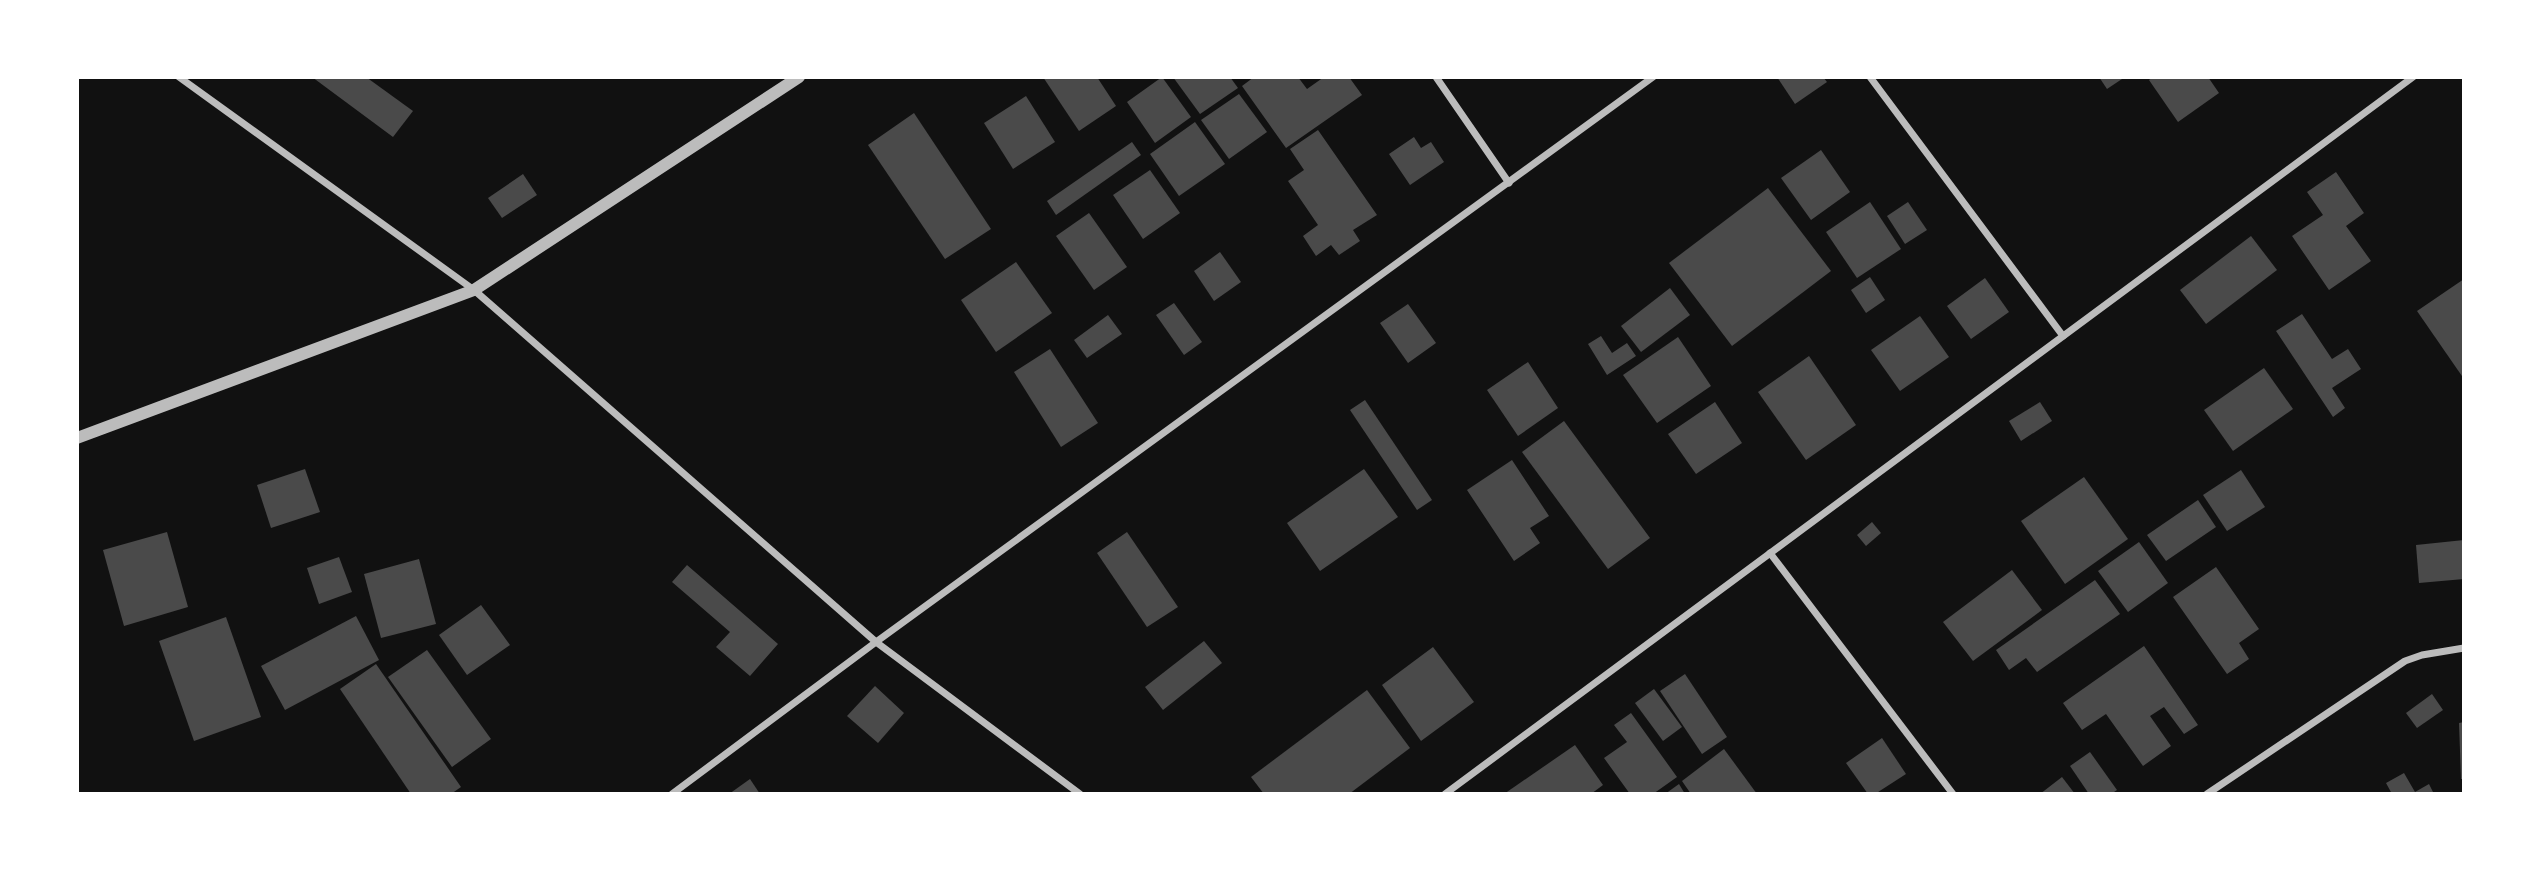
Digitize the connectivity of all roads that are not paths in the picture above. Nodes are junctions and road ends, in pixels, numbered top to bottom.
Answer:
1 (179, 77) edge
2 (799, 77) edge
3 (1436, 77) edge
4 (1653, 77) edge
5 (1870, 77) edge
6 (2413, 77) edge
7 (1509, 183) junction
8 (474, 290) junction
9 (2063, 336) junction
10 (77, 438) edge
11 (1770, 553) junction
12 (877, 642) junction
13 (2464, 648) edge
14 (672, 794) edge
15 (1080, 794) edge
16 (1445, 794) edge
17 (1953, 794) edge
18 (2207, 794) edge

1 - 8 street
2 - 8 street
3 - 7 street
4 - 7 street
5 - 9 street
6 - 9 street
7 - 12 street
8 - 10 street
8 - 12 street
9 - 11 street
11 - 16 street
11 - 17 street
12 - 14 street
12 - 15 street
13 - 18 street

